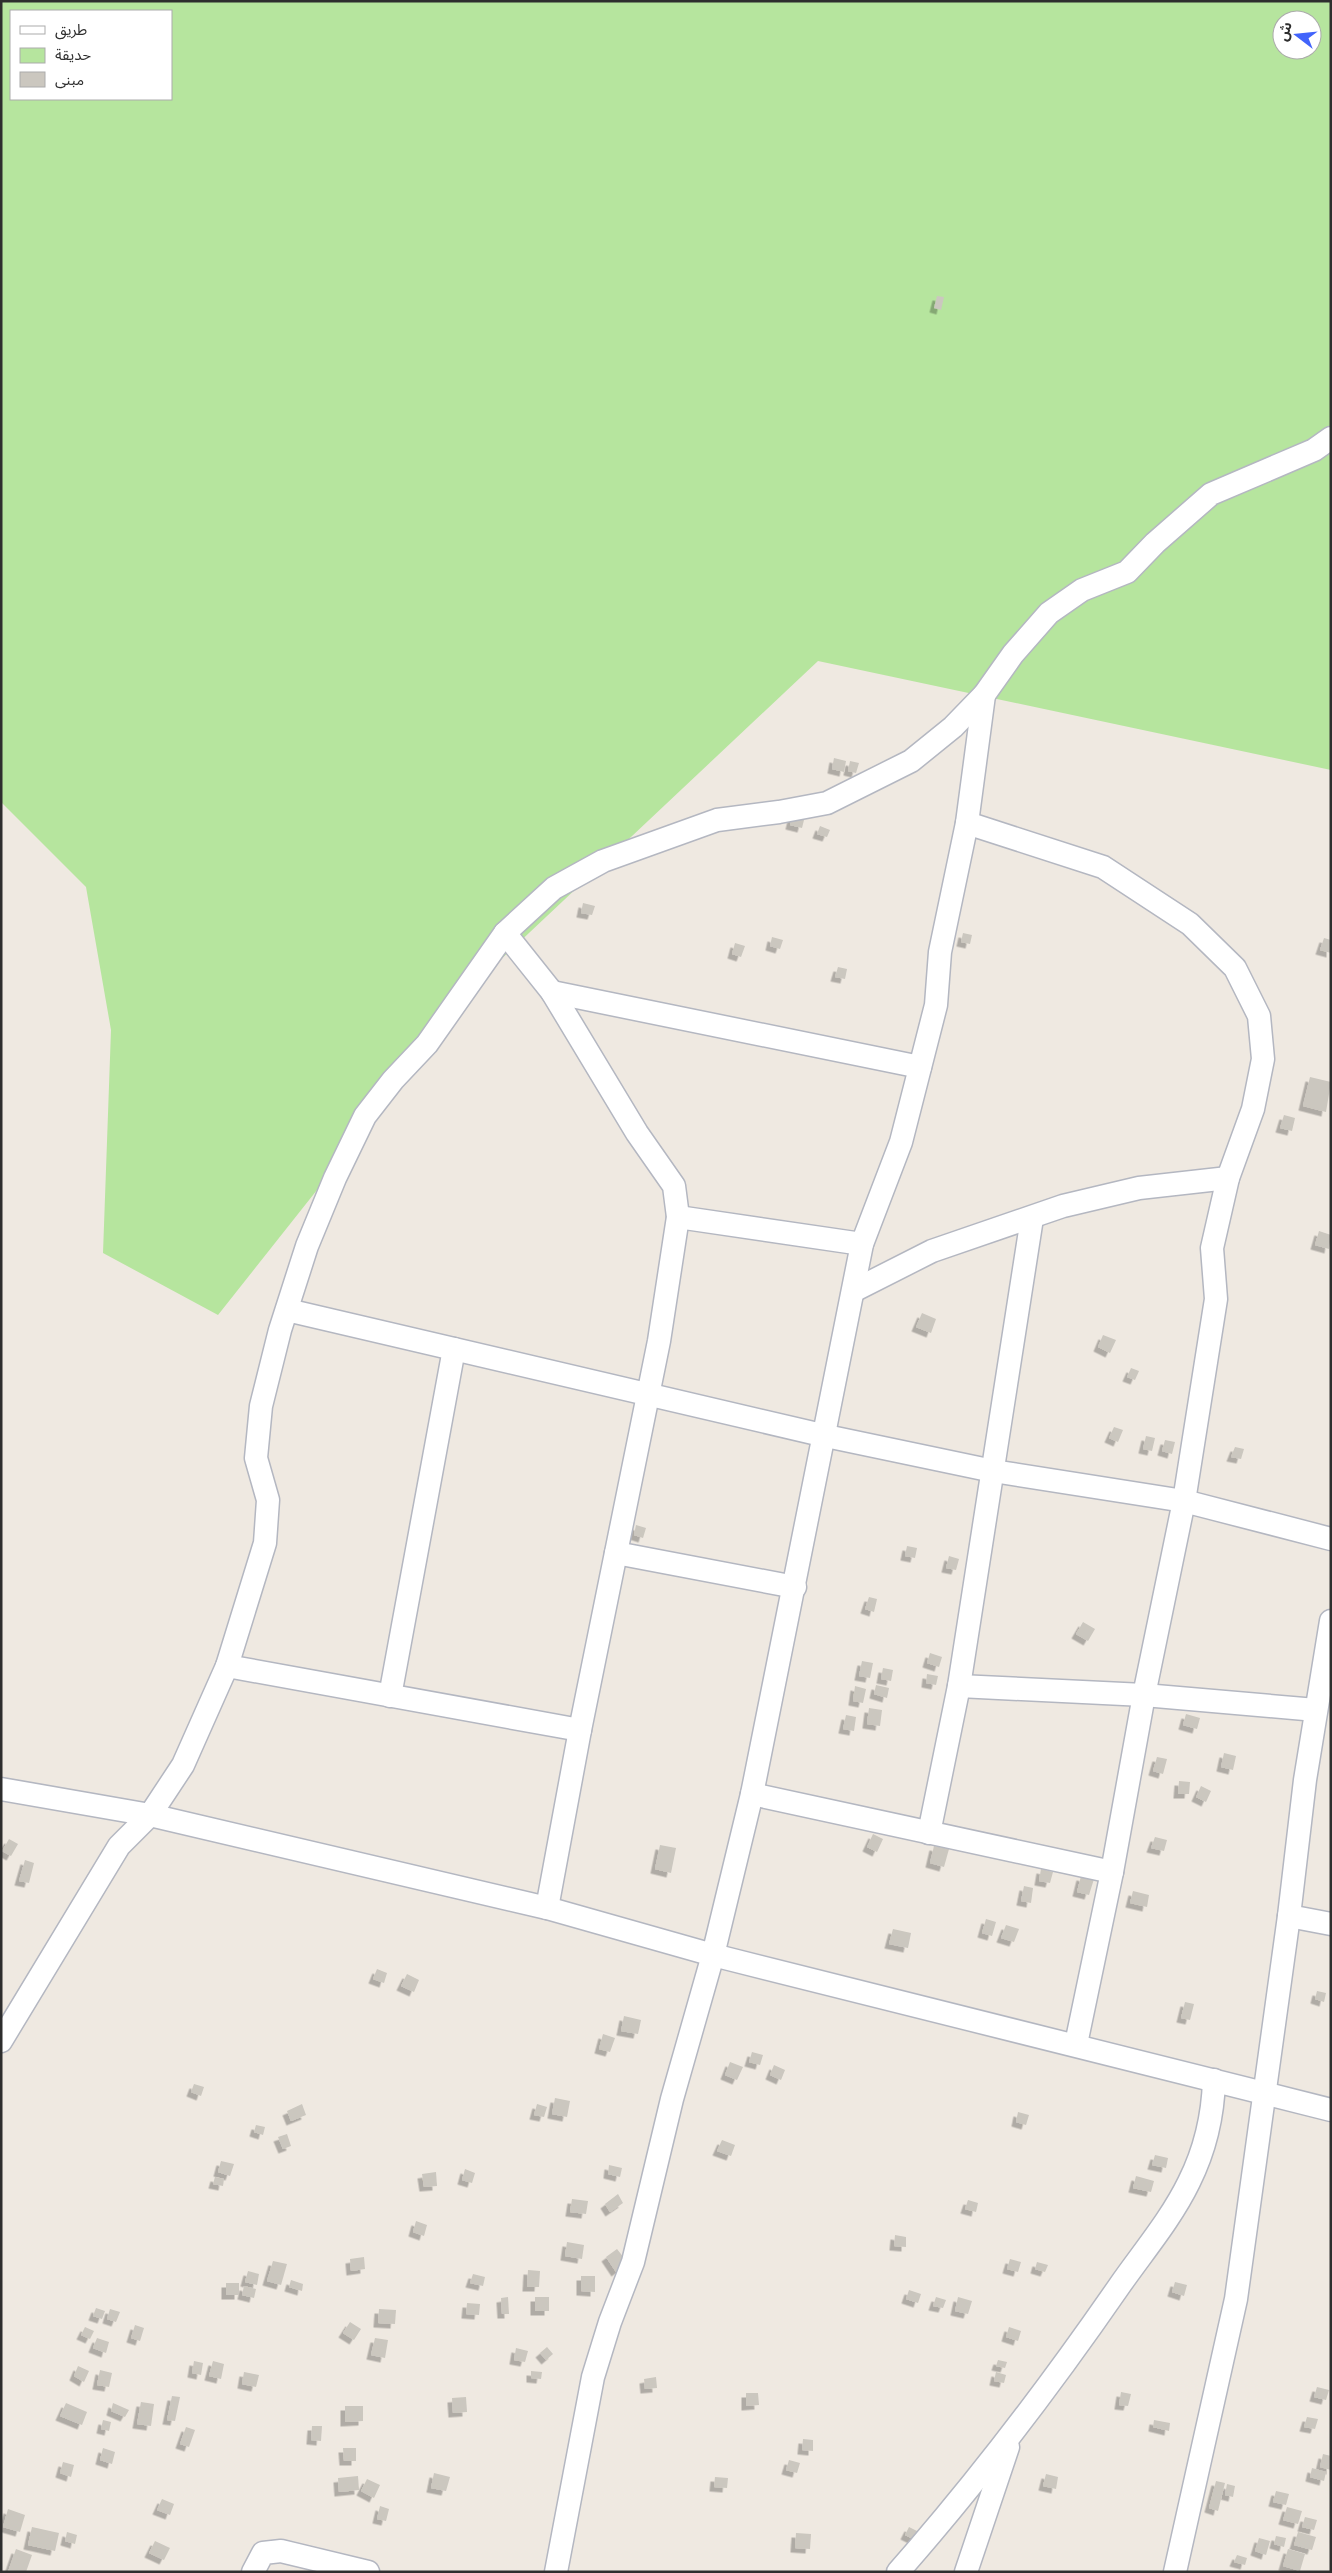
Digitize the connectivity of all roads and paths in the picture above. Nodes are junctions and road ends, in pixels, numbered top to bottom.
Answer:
1 (1331, 438) edge
2 (984, 695) junction
3 (967, 823) junction
4 (505, 933) junction
5 (552, 992) junction
6 (920, 1067) junction
7 (1228, 1178) junction
8 (678, 1216) junction
9 (1032, 1218) junction
10 (862, 1244) junction
11 (855, 1290) junction
12 (287, 1310) junction
13 (454, 1349) junction
14 (648, 1393) junction
15 (826, 1436) junction
16 (993, 1471) junction
17 (1184, 1502) junction
18 (1331, 1539) edge
19 (616, 1554) junction
20 (795, 1586) junction
21 (1331, 1620) edge
22 (227, 1666) junction
23 (960, 1686) junction
24 (1144, 1695) junction
25 (390, 1696) junction
26 (1316, 1710) junction
27 (580, 1730) junction
28 (1, 1789) edge
29 (752, 1794) junction
30 (150, 1815) junction
31 (929, 1833) junction
32 (1112, 1872) junction
33 (547, 1908) junction
34 (1289, 1916) junction
35 (1331, 1924) edge
36 (713, 1955) junction
37 (1, 2041) edge
38 (1076, 2044) junction
39 (1214, 2080) junction
40 (1265, 2092) junction
41 (1331, 2110) edge
42 (1015, 2429) junction
43 (253, 2572) edge
44 (368, 2572) edge
45 (556, 2572) edge
46 (898, 2572) edge
47 (966, 2572) edge
48 (1175, 2572) edge

1 - 2 street
2 - 3 street
2 - 4 street
3 - 6 street
3 - 7 street
4 - 5 street
4 - 12 street
5 - 6 street
5 - 8 street
6 - 10 street
7 - 9 street
7 - 17 street
8 - 10 street
8 - 14 street
9 - 11 street
9 - 16 street
10 - 11 street
11 - 15 street
12 - 13 street
12 - 22 street
13 - 14 street
13 - 25 street
14 - 15 street
14 - 19 street
15 - 16 street
15 - 20 street
16 - 17 street
16 - 23 street
17 - 18 street
17 - 24 street
19 - 20 street
19 - 27 street
20 - 29 street
21 - 26 street
22 - 25 street
22 - 30 street
23 - 24 street
23 - 31 street
24 - 26 street
24 - 32 street
25 - 27 street
26 - 34 street
27 - 33 street
28 - 30 street
29 - 31 street
29 - 36 street
30 - 33 street
30 - 37 street
31 - 32 street
32 - 38 street
33 - 36 street
34 - 35 street
34 - 40 street
36 - 38 street
36 - 45 street
38 - 39 street
39 - 40 street
39 - 42 street
40 - 41 street
40 - 48 street
42 - 46 street
42 - 47 street
43 - 44 street

